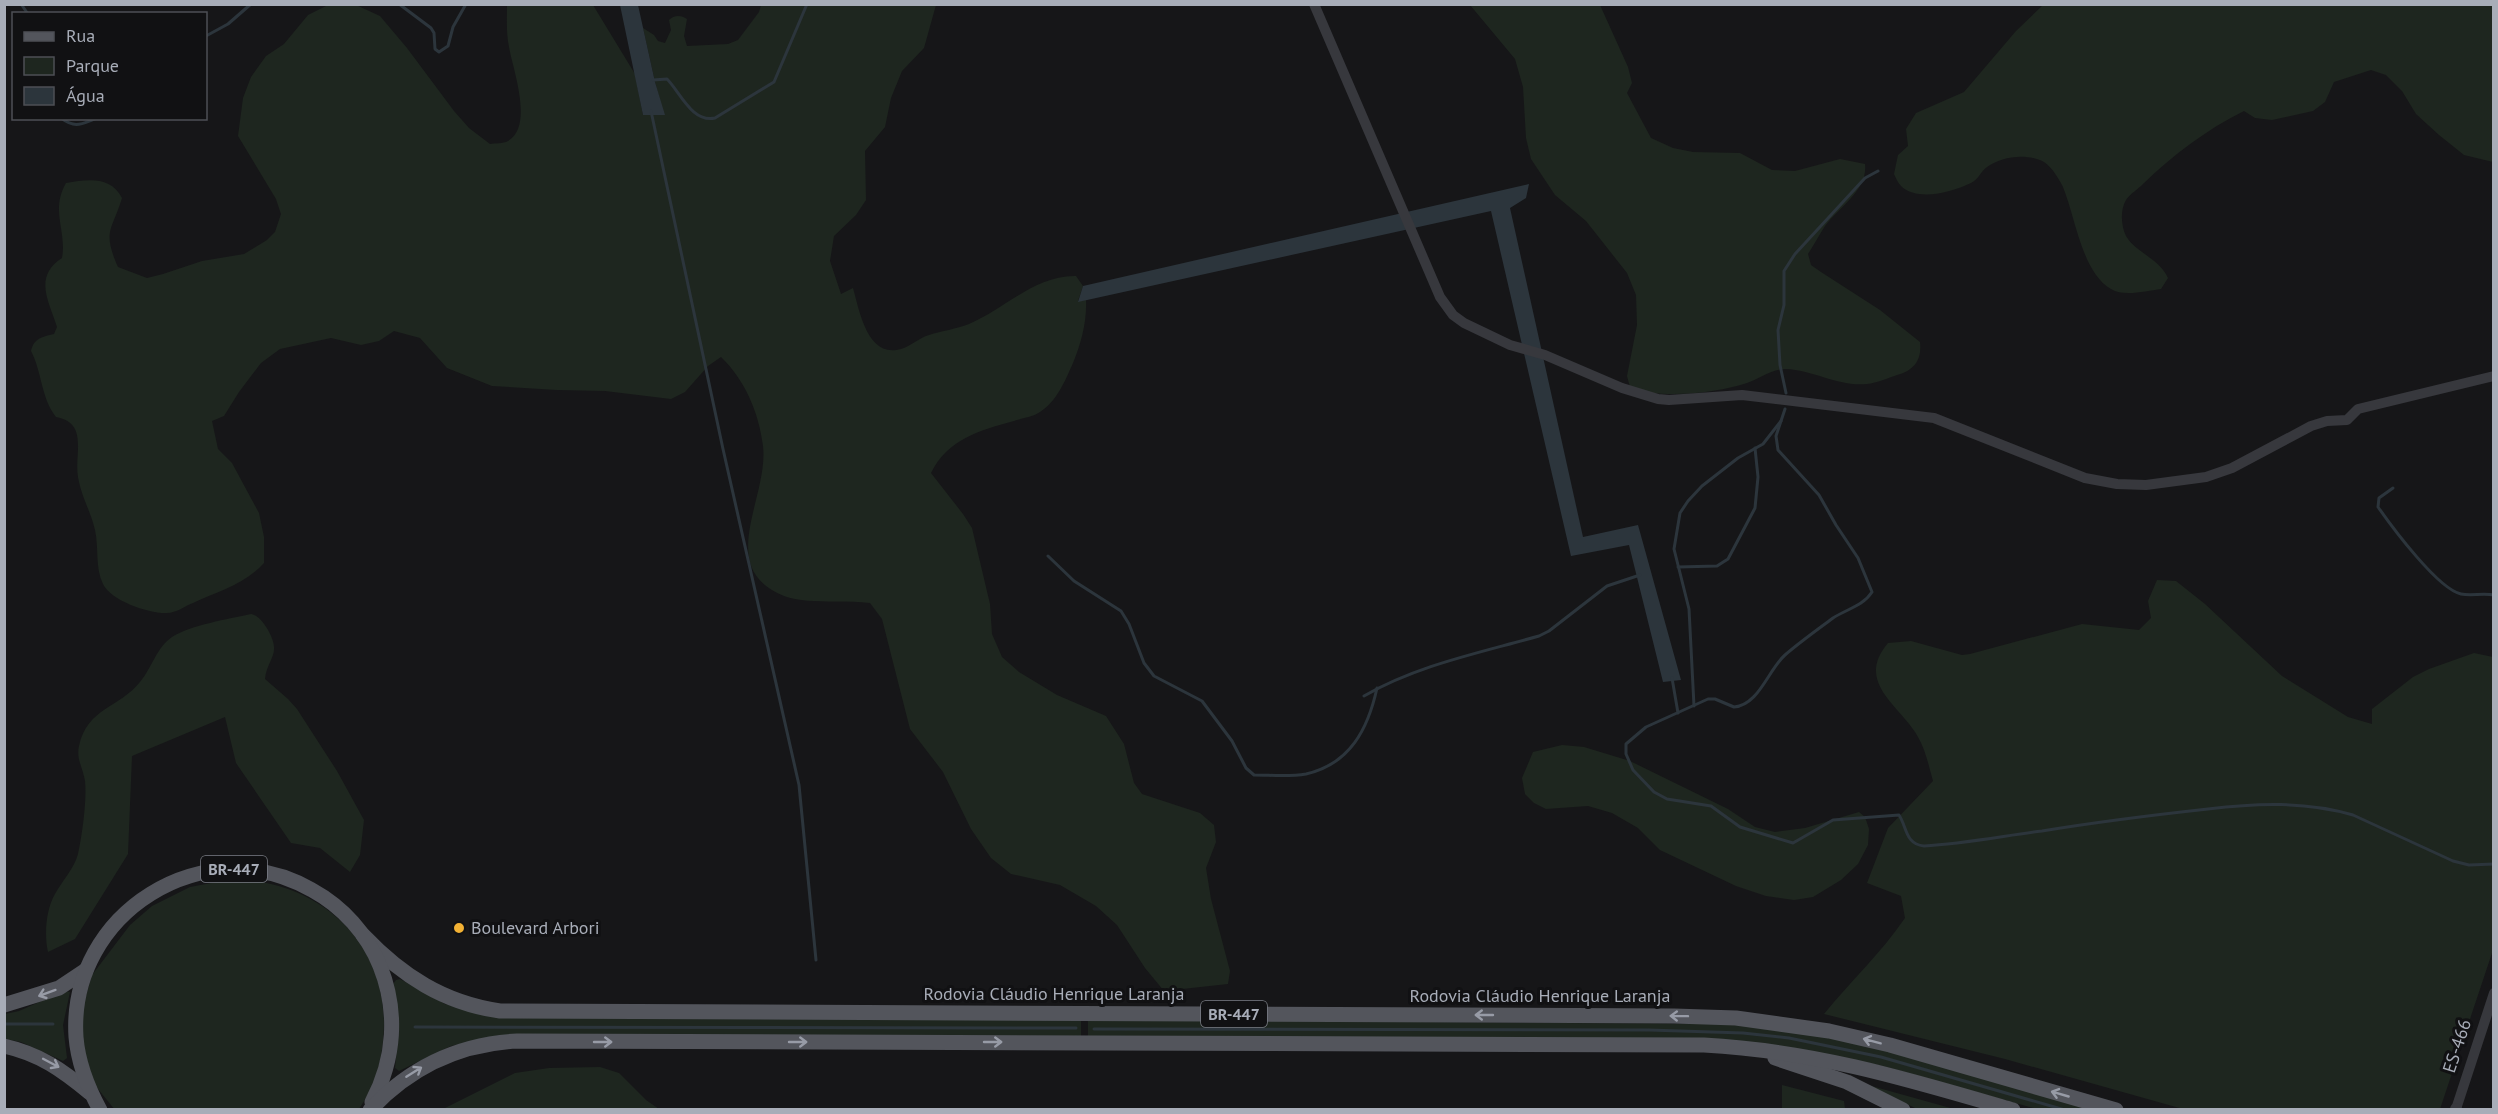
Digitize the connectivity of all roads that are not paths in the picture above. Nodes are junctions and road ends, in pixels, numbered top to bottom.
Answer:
1 (1314, 4) edge
2 (2493, 376) edge
3 (363, 935) junction
4 (86, 970) junction
5 (2493, 993) edge
6 (4, 1005) edge
7 (1674, 1044) junction
8 (4, 1046) edge
9 (90, 1093) junction
10 (2456, 1109) edge
11 (100, 1110) edge
12 (369, 1110) edge
13 (1904, 1110) edge
14 (2013, 1110) edge
15 (2116, 1110) edge

1 - 2 street
3 - 4 main road, BR-447
3 - 12 main road, BR-447
15 -> 3 main road, Rodovia Cláudio Henrique Laranja / BR-447
4 -> 6 main road, BR-447
4 - 9 main road, BR-447
5 - 10 street, ES-466
12 -> 7 main road, BR-447
7 - 13 main road
7 - 14 main road, BR-447
8 -> 9 main road, BR-447
9 - 11 main road, BR-447

